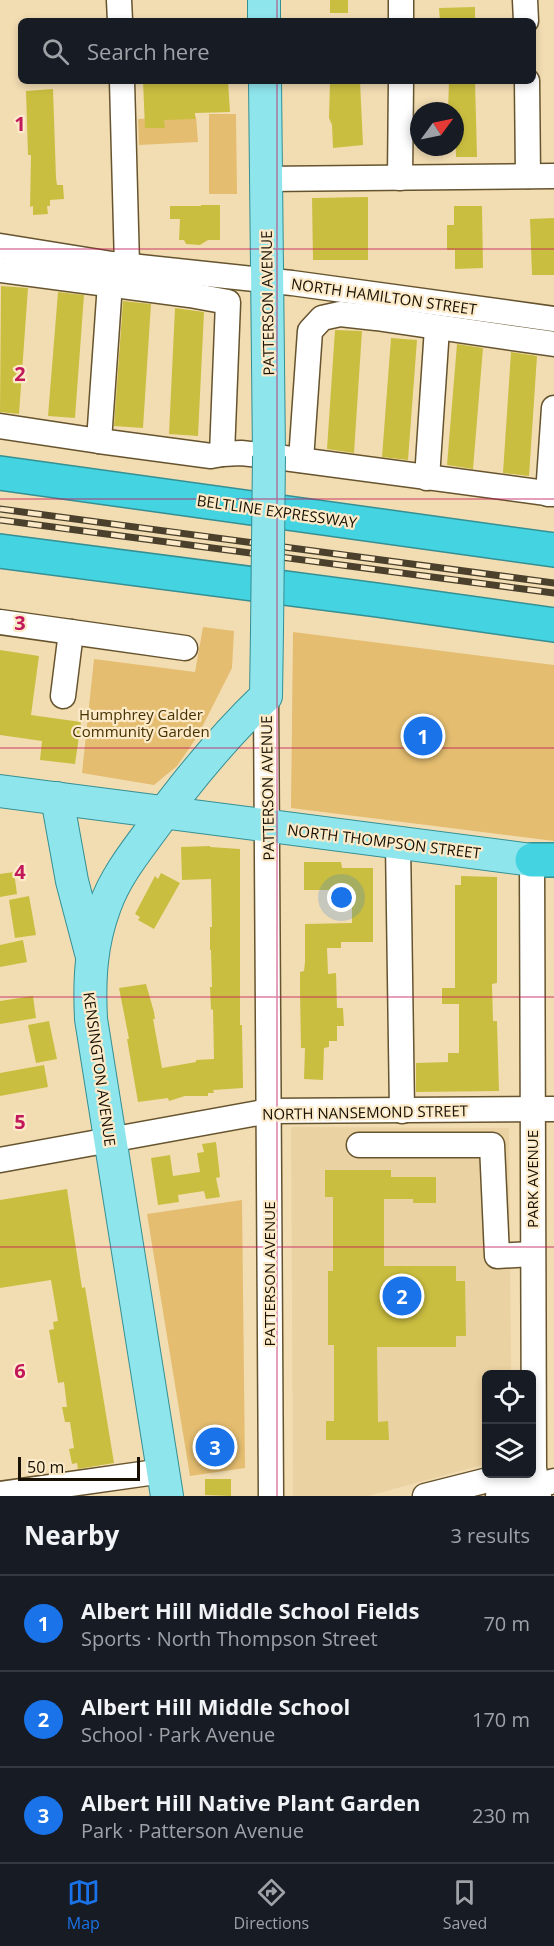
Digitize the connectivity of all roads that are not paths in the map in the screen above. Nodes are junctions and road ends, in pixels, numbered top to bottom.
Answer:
1 (119, 0) edge
2 (264, 0) edge
3 (401, 0) edge
4 (525, 0) edge
5 (120, 18) edge
6 (264, 18) edge
7 (401, 18) edge
8 (526, 18) edge
9 (122, 84) edge
10 (265, 84) edge
11 (402, 84) edge
12 (526, 84) edge
13 (528, 176) junction
14 (554, 176) edge
15 (400, 178) junction
16 (266, 179) junction
17 (0, 246) edge
18 (0, 270) edge
19 (116, 271) junction
20 (267, 281) junction
21 (554, 319) edge
22 (437, 327) junction
23 (554, 344) edge
24 (554, 408) edge
25 (0, 426) edge
26 (99, 441) junction
27 (248, 456) junction
28 (301, 460) junction
29 (0, 474) edge
30 (427, 478) junction
31 (551, 494) edge
32 (554, 550) edge
33 (0, 551) edge
34 (0, 622) edge
35 (554, 625) edge
36 (259, 630) junction
37 (71, 632) junction
38 (185, 648) dead end
39 (63, 696) dead end
40 (266, 696) junction
41 (226, 736) junction
42 (0, 791) edge
43 (57, 798) junction
44 (163, 813) junction
45 (267, 826) junction
46 (398, 843) junction
47 (547, 861) edge
48 (92, 954) junction
49 (543, 1109) edge
50 (402, 1111) junction
51 (269, 1112) junction
52 (110, 1142) junction
53 (359, 1145) dead end
54 (0, 1160) edge
55 (532, 1254) junction
56 (537, 1477) edge
57 (165, 1483) edge
58 (0, 1495) edge
59 (271, 1496) edge
60 (425, 1496) edge
61 (498, 1496) edge

1 - 5 street
2 - 6 main road
3 - 7 street
4 - 8 street
9 - 19 street
10 - 16 main road, PATTERSON AVENUE
11 - 15 street
12 - 13 street
13 - 14 street
13 - 15 street
15 - 16 street
16 - 20 main road, PATTERSON AVENUE
17 - 19 street, NORTH HAMILTON STREET
18 - 19 street
19 - 20 street, NORTH HAMILTON STREET
19 - 26 street
19 - 27 street
20 - 21 street, NORTH HAMILTON STREET
20 - 27 main road, PATTERSON AVENUE
22 - 23 street
22 - 28 street
22 - 30 street
24 - 31 street
25 - 26 street
26 - 27 street
27 - 28 street
27 - 36 main road, PATTERSON AVENUE, bridge
28 - 30 street
29 - 32 highway, BELTLINE EXPRESSWAY
30 - 31 street
33 - 35 highway
34 - 37 street
36 - 40 main road, PATTERSON AVENUE
36 - 41 main road
37 - 38 street
37 - 39 street
40 - 41 main road, KENSINGTON AVENUE
40 - 45 street, PATTERSON AVENUE
41 - 44 main road, KENSINGTON AVENUE
42 - 43 main road, NORTH THOMPSON STREET
43 - 44 main road, NORTH THOMPSON STREET
43 - 48 main road
44 - 45 main road, NORTH THOMPSON STREET
44 - 48 main road, KENSINGTON AVENUE
45 - 46 main road, NORTH THOMPSON STREET
45 - 51 street, PATTERSON AVENUE
46 - 47 main road, NORTH THOMPSON STREET
46 - 50 street
47 - 49 street, PARK AVENUE
48 - 52 main road, KENSINGTON AVENUE
49 - 50 street, NORTH NANSEMOND STREET
49 - 55 street, PARK AVENUE
50 - 51 street, NORTH NANSEMOND STREET
51 - 52 street, NORTH NANSEMOND STREET
51 - 59 street, PATTERSON AVENUE
52 - 54 street, NORTH NANSEMOND STREET
52 - 57 main road, KENSINGTON AVENUE
53 - 55 street
55 - 56 street, PARK AVENUE
56 - 60 street
56 - 61 street
57 - 58 street

